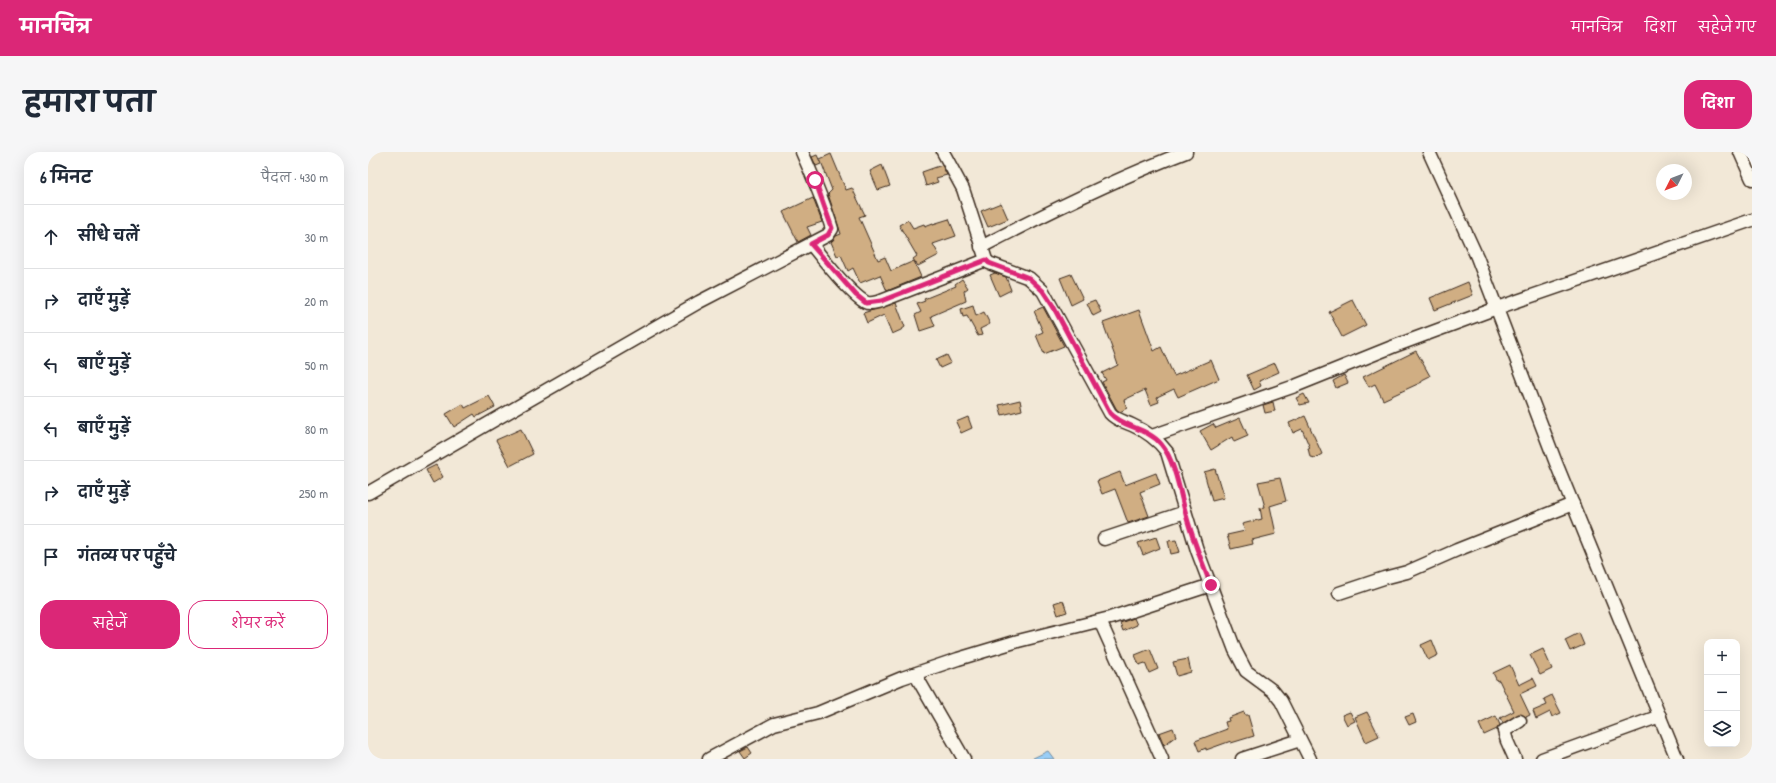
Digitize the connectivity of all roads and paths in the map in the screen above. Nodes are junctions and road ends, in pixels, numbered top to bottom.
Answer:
1 (802, 152) edge
2 (944, 152) edge
3 (1186, 152) edge
4 (1429, 152) edge
5 (1740, 152) edge
6 (1752, 179) edge
7 (1752, 220) edge
8 (811, 244) junction
9 (981, 247) junction
10 (986, 260) junction
11 (1497, 308) junction
12 (1152, 436) junction
13 (368, 493) edge
14 (1574, 504) junction
15 (1185, 512) junction
16 (1104, 539) dead end
17 (1211, 585) junction
18 (1339, 593) dead end
19 (1100, 621) junction
20 (915, 674) junction
21 (1660, 716) junction
22 (1520, 721) dead end
23 (1300, 740) junction
24 (709, 759) edge
25 (964, 759) edge
26 (1162, 759) edge
27 (1242, 759) edge
28 (1310, 759) edge
29 (1515, 759) edge
30 (1542, 759) edge
31 (1678, 759) edge

1 - 8 street
2 - 9 street
3 - 9 street
4 - 11 street
5 - 6 street
7 - 11 street
8 - 10 street
8 - 13 street
9 - 10 street
10 - 12 street
11 - 12 street
11 - 14 street
12 - 15 street
14 - 18 street
14 - 21 street
15 - 16 street
15 - 17 street
17 - 19 street
17 - 23 street
19 - 20 street
19 - 26 street
20 - 24 street
20 - 25 street
21 - 30 street
21 - 31 street
22 - 29 street
23 - 27 street
23 - 28 street

